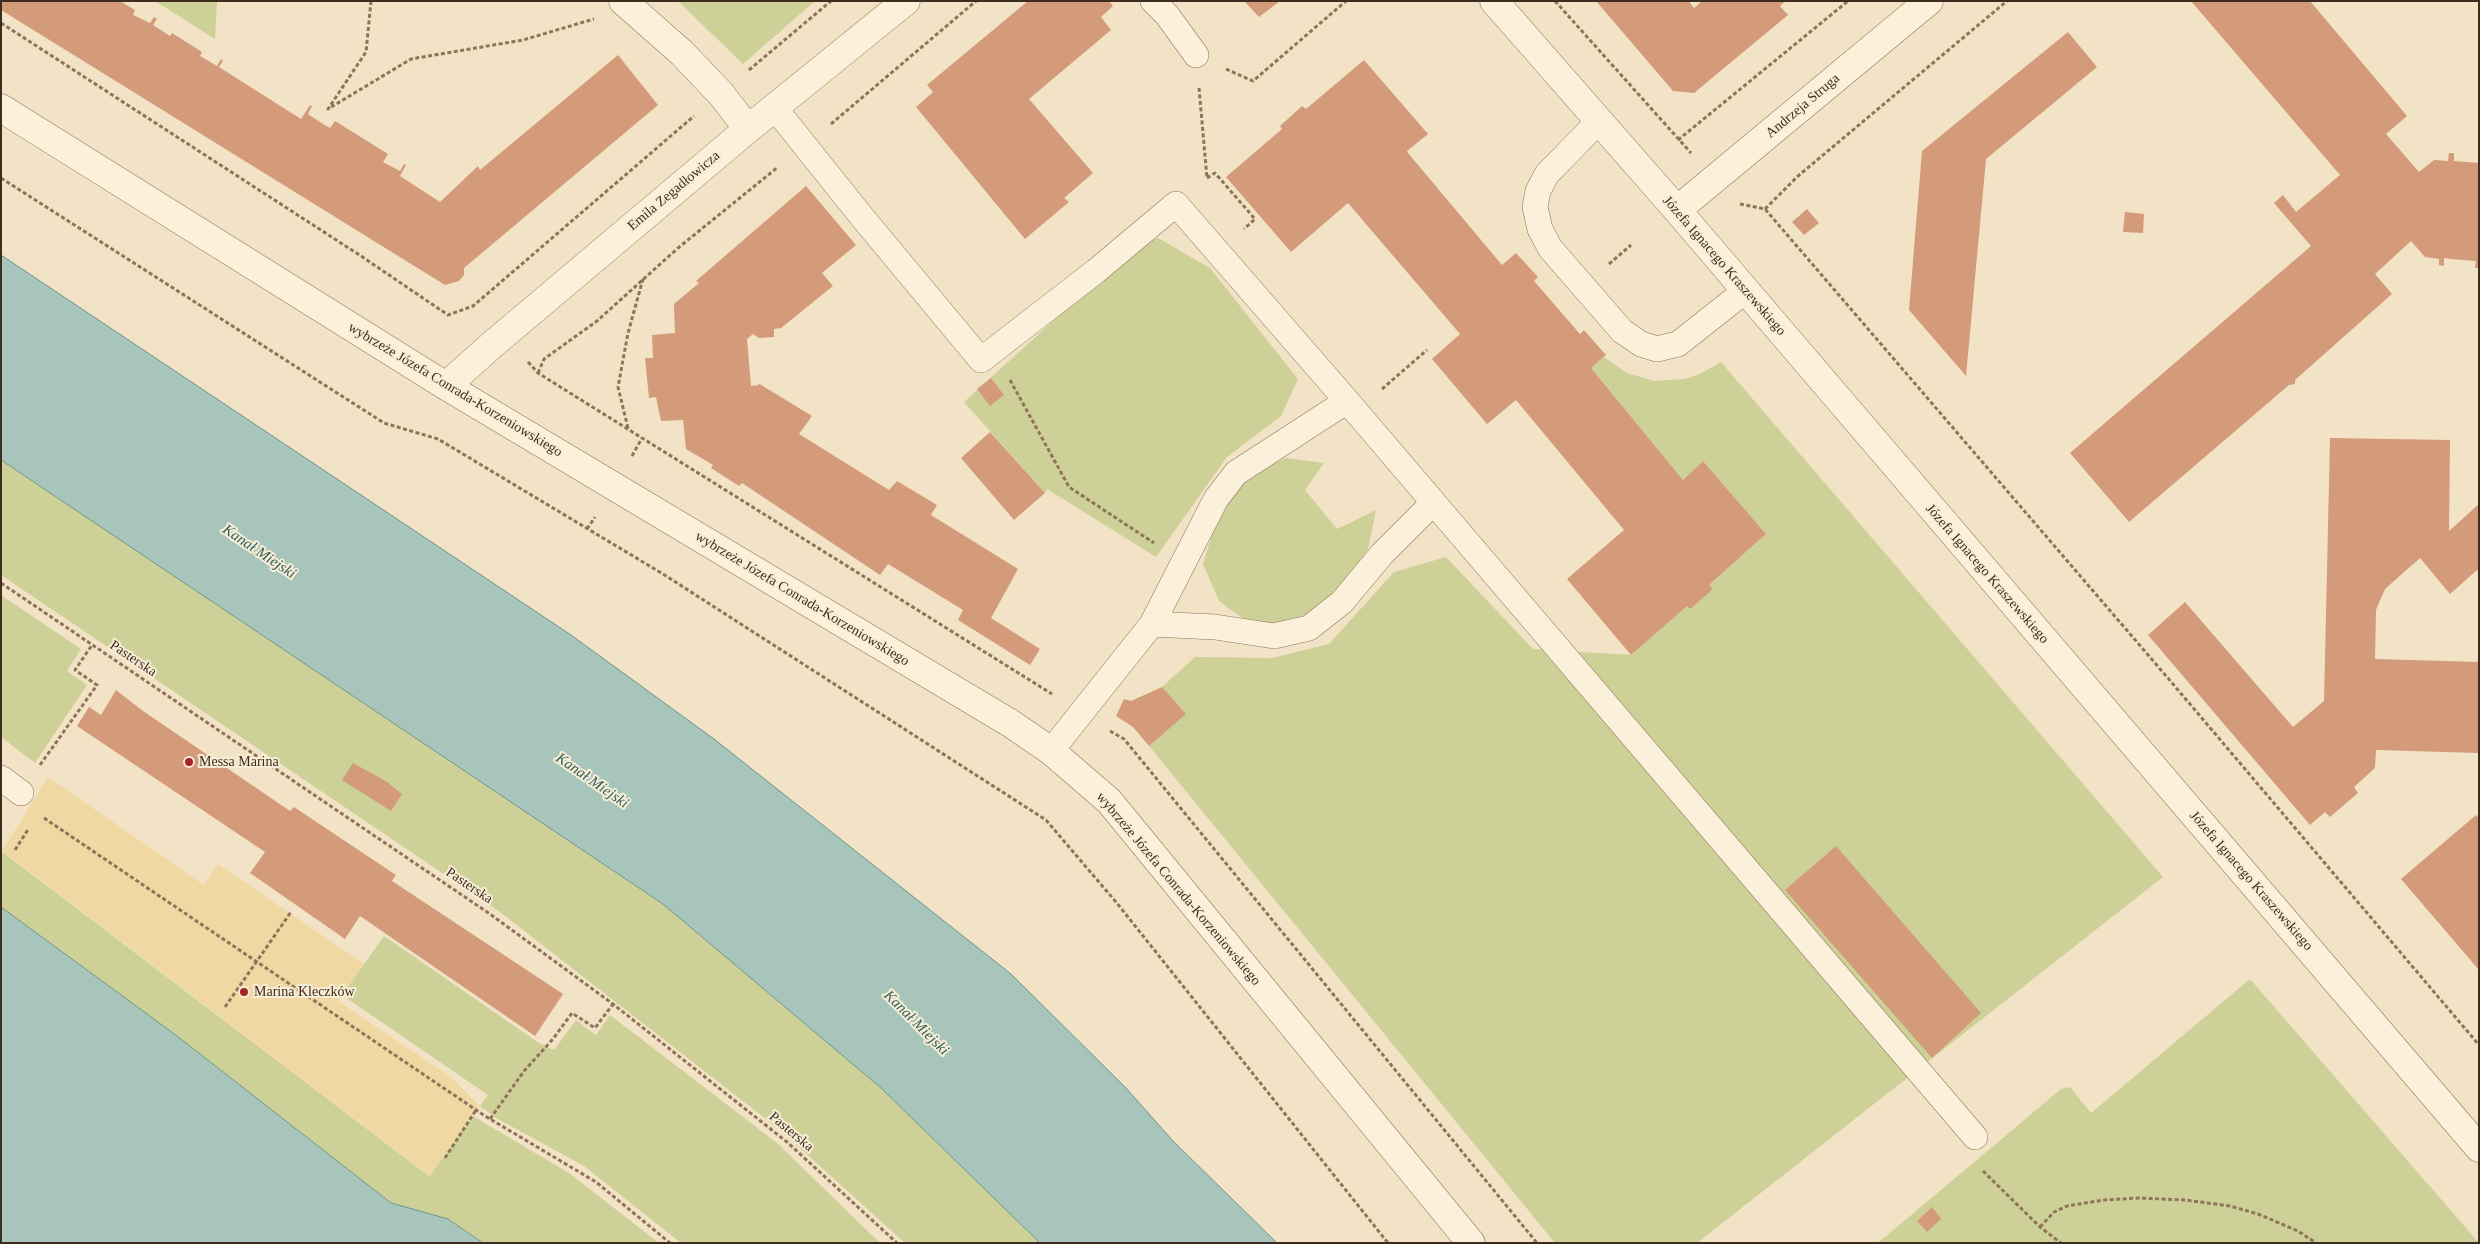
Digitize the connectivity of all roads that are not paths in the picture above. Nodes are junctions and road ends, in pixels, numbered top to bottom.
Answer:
1 (906, 1) edge
2 (1154, 1) edge
3 (1494, 1) edge
4 (1929, 1) edge
5 (627, 4) edge
6 (1196, 55) road end
7 (774, 106) junction
8 (1, 108) edge
9 (1598, 122) junction
10 (748, 129) junction
11 (1677, 210) junction
12 (1745, 291) junction
13 (446, 386) junction
14 (1351, 406) junction
15 (1433, 503) junction
16 (1152, 624) junction
17 (1051, 751) junction
18 (1, 778) edge
19 (21, 793) dead end
20 (1975, 1137) dead end
21 (2479, 1148) edge
22 (1471, 1243) edge

1 - 7 street, Emila Zegadłowicza
2 - 6 lane
3 - 9 street, Józefa Ignacego Kraszewskiego
4 - 11 street, Andrzeja Struga
5 - 10 street
7 - 10 street, Emila Zegadłowicza
7 - 14 lane
8 - 13 street, wybrzeże Józefa Conrada-Korzeniowskiego
9 - 11 street, Józefa Ignacego Kraszewskiego
9 - 12 lane
10 - 13 street, Emila Zegadłowicza
11 - 12 street, Józefa Ignacego Kraszewskiego
12 - 21 street, Józefa Ignacego Kraszewskiego
13 - 17 street, wybrzeże Józefa Conrada-Korzeniowskiego
14 - 15 lane
14 - 16 lane
15 - 16 lane
15 - 20 lane
16 - 17 lane
17 - 22 street, wybrzeże Józefa Conrada-Korzeniowskiego
18 - 19 lane

